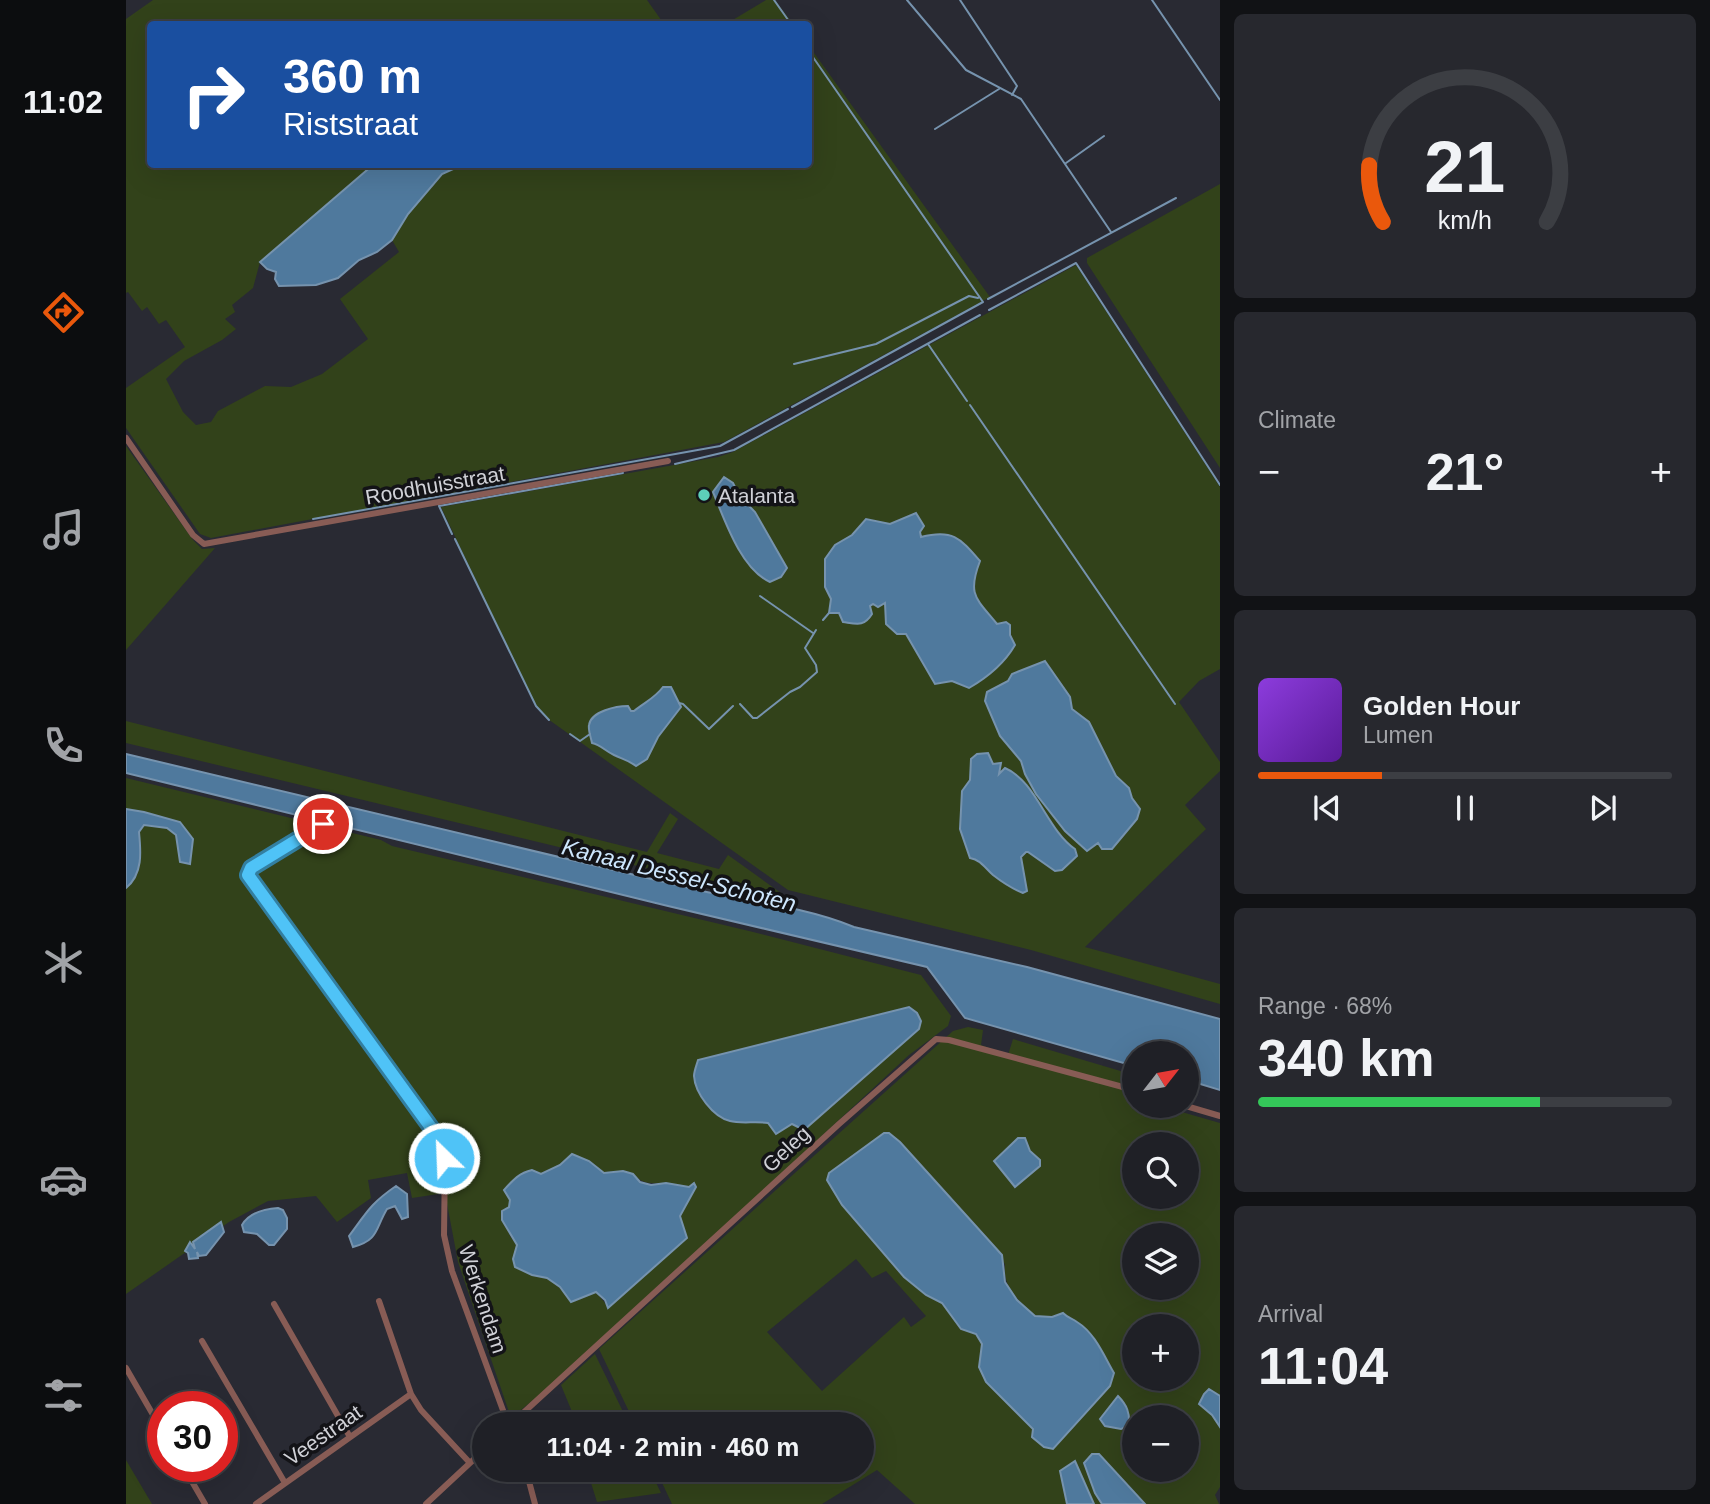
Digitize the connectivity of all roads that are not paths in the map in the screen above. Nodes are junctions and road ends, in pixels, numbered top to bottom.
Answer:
1 (126, 438) edge
2 (668, 461) dead end
3 (323, 824) dead end
4 (1122, 1087) edge
5 (1199, 1110) edge
6 (1220, 1116) edge
7 (379, 1301) dead end
8 (274, 1304) dead end
9 (202, 1341) dead end
10 (126, 1368) edge
11 (411, 1394) junction
12 (147, 1404) edge
13 (505, 1412) edge
14 (523, 1412) edge
15 (350, 1437) junction
16 (470, 1463) joint
17 (192, 1482) edge
18 (529, 1482) edge
19 (285, 1483) junction
20 (205, 1504) edge
21 (256, 1504) edge
22 (426, 1504) edge
23 (535, 1504) edge

1 - 2 street, Roodhuisstraat
3 - 13 street, Werkendam
4 - 14 street, Geleg
5 - 6 street
7 - 11 street
8 - 15 street
9 - 19 street
10 - 12 street
11 - 15 street, Veestraat
11 - 16 street
15 - 19 street, Veestraat
16 - 22 street
17 - 20 street
18 - 23 street
19 - 21 street, Veestraat

